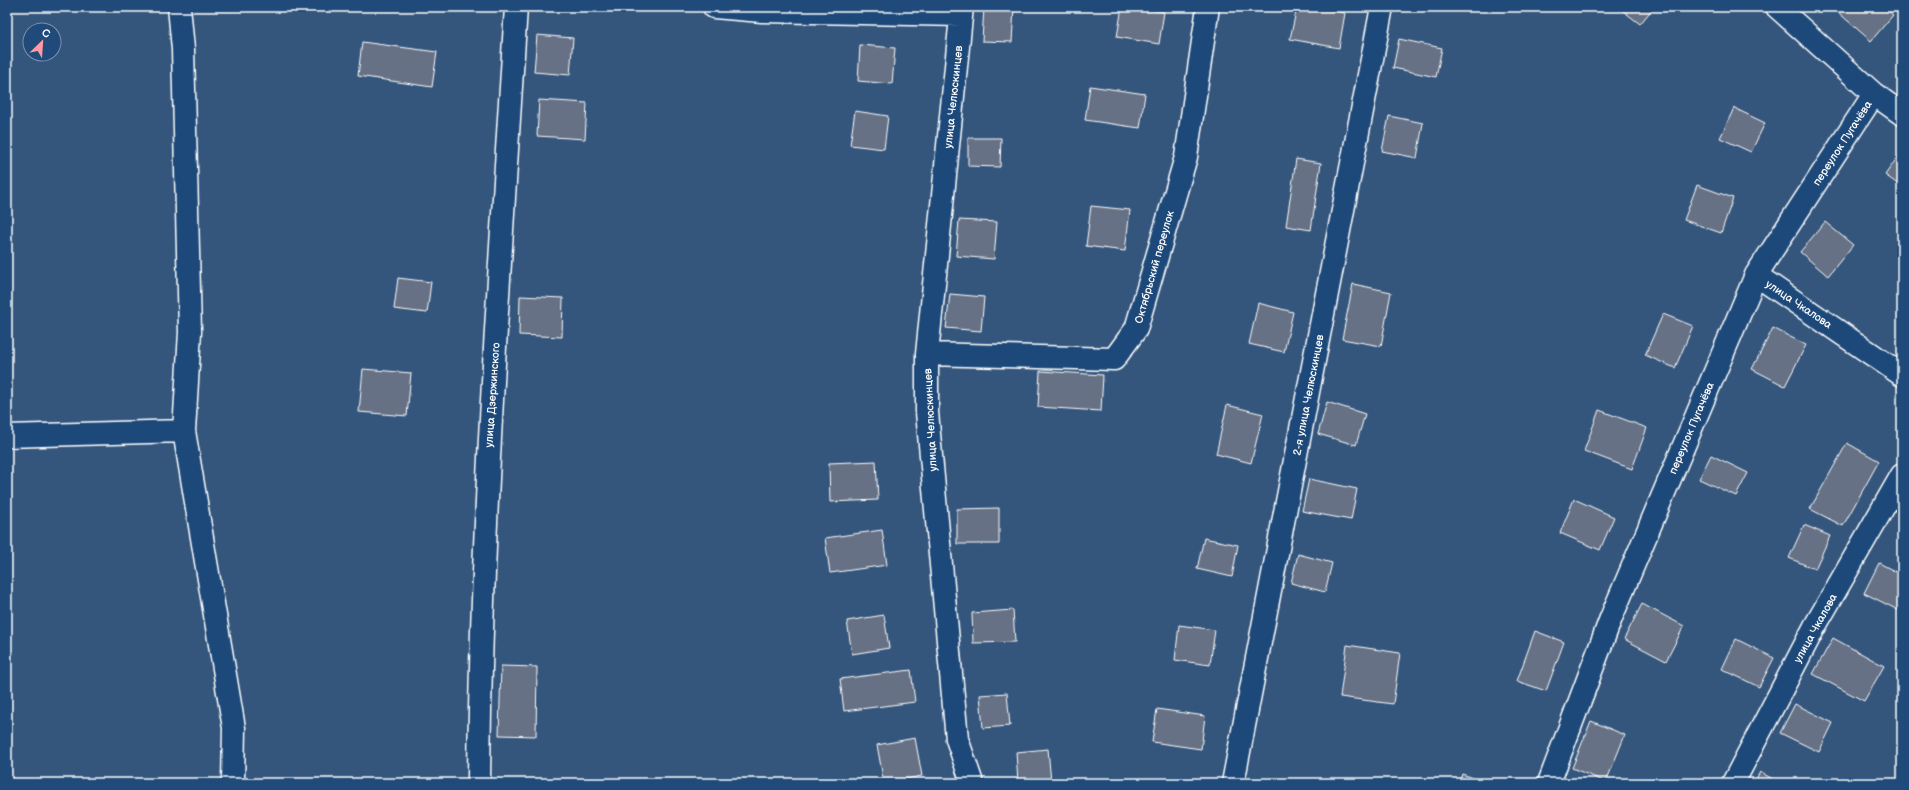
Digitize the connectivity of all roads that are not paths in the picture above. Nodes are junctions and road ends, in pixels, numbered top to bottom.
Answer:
1 (179, 7) edge
2 (516, 7) edge
3 (714, 7) edge
4 (1208, 7) edge
5 (1382, 7) edge
6 (1777, 7) edge
7 (961, 11) edge
8 (1874, 94) junction
9 (1902, 114) edge
10 (1756, 275) junction
11 (927, 354) junction
12 (1902, 375) edge
13 (184, 432) junction
14 (7, 436) edge
15 (1902, 475) edge
16 (232, 783) edge
17 (478, 783) edge
18 (972, 783) edge
19 (1233, 783) edge
20 (1549, 783) edge
21 (1733, 783) edge

1 - 13 street
2 - 17 street, улица Дзержинского
3 - 7 street
4 - 11 street, Октябрьский переулок
5 - 19 street, 2-я улица Челюскинцев
6 - 8 street
7 - 11 street, улица Челюскинцев
8 - 9 street
8 - 10 street, переулок Пугачёва
10 - 12 street, улица Чкалова
10 - 20 street, переулок Пугачёва
11 - 18 street, улица Челюскинцев
13 - 14 street
13 - 16 street
15 - 21 street, улица Чкалова

